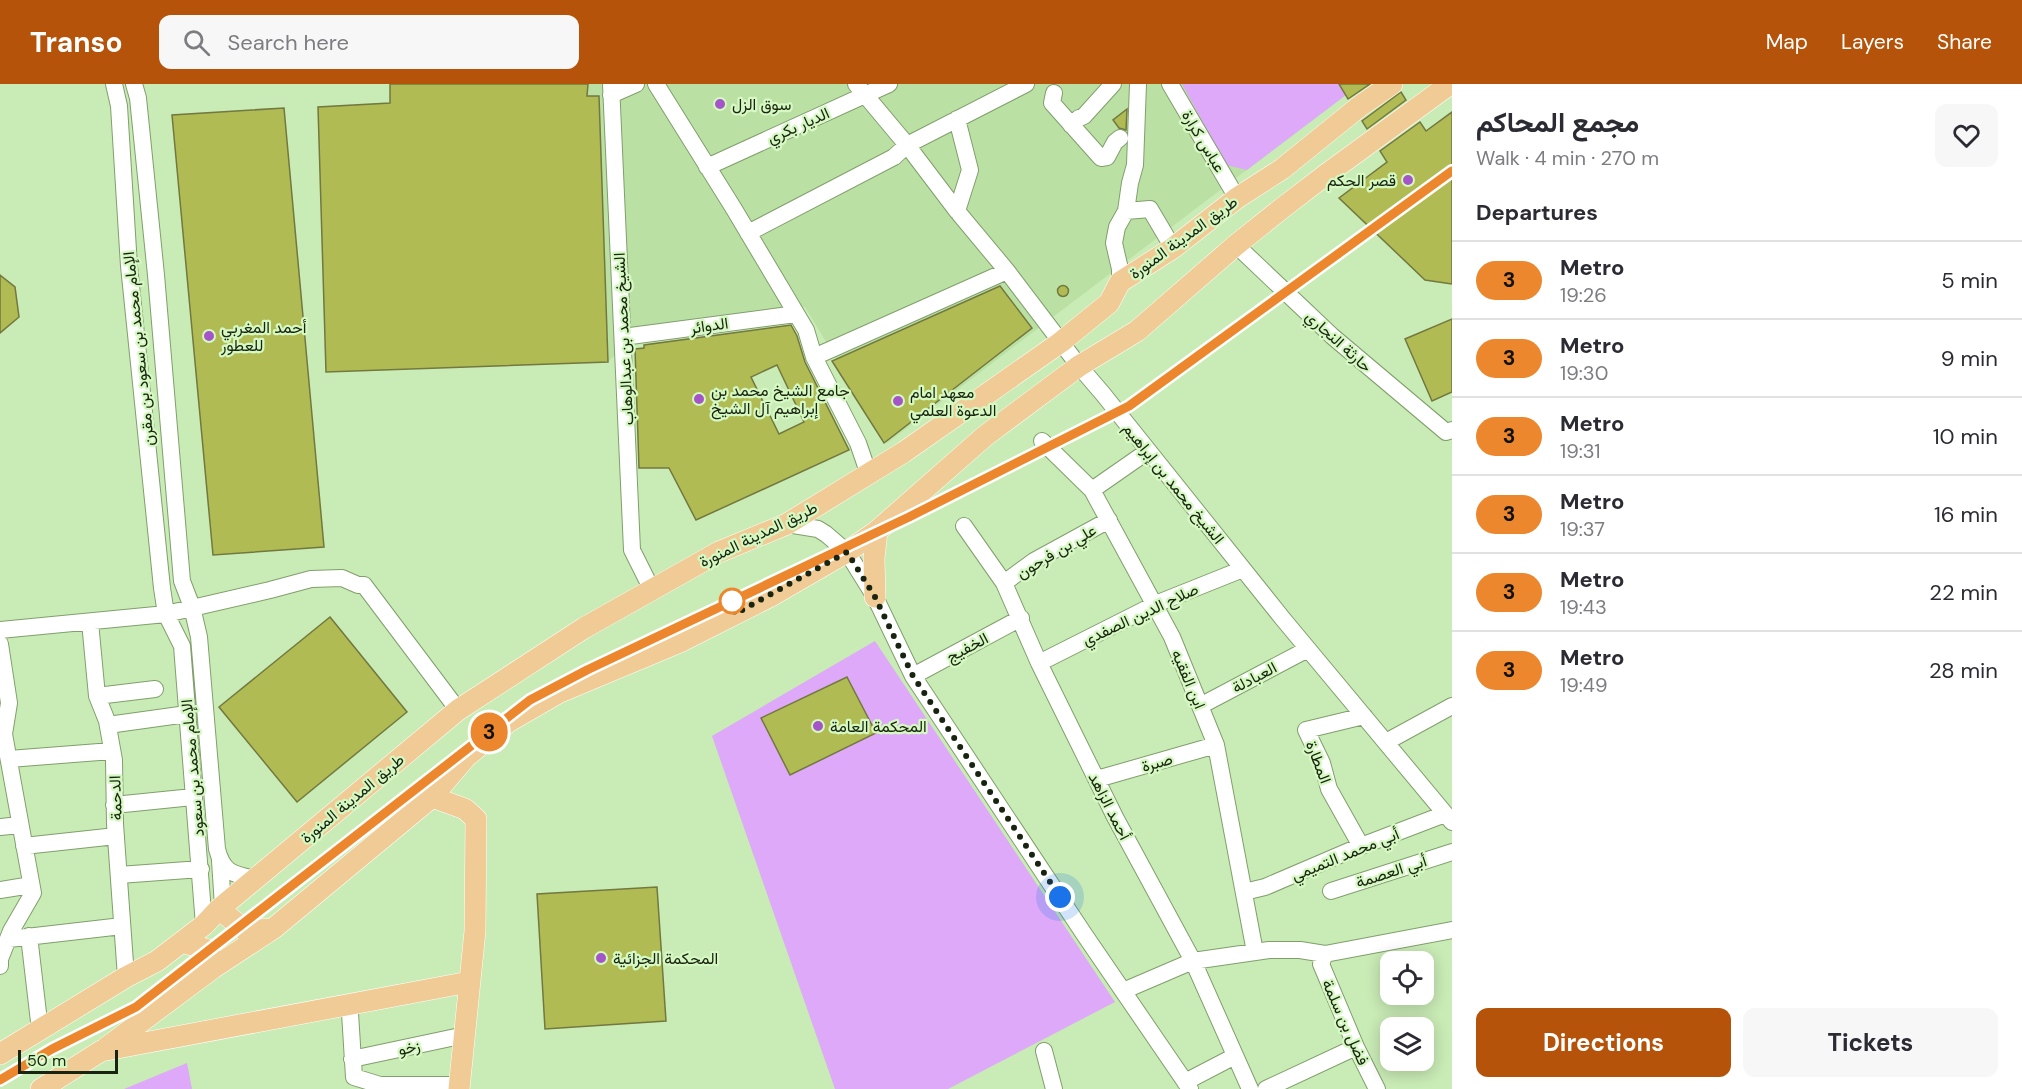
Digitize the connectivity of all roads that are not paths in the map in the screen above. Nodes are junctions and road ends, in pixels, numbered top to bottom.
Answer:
1 (114, 84) edge
2 (134, 84) edge
3 (636, 84) edge
4 (656, 84) edge
5 (889, 84) edge
6 (1026, 84) edge
7 (1113, 84) edge
8 (1138, 84) edge
9 (1170, 84) edge
10 (1392, 84) edge
11 (1450, 84) edge
12 (861, 89) edge
13 (611, 90) edge
14 (1054, 93) dead end
15 (957, 119) junction
16 (1071, 125) junction
17 (1120, 138) dead end
18 (907, 145) junction
19 (707, 167) junction
20 (1237, 198) junction
21 (957, 211) junction
22 (1126, 211) junction
23 (748, 233) junction
24 (1236, 245) junction
25 (1173, 248) junction
26 (1007, 271) junction
27 (1120, 282) junction
28 (1108, 303) junction
29 (796, 314) junction
30 (1137, 331) junction
31 (623, 337) junction
32 (1060, 342) junction
33 (814, 357) junction
34 (1079, 366) junction
35 (1449, 431) edge
36 (1042, 441) dead end
37 (1148, 451) junction
38 (869, 475) junction
39 (1092, 490) junction
40 (1108, 520) junction
41 (787, 524) junction
42 (964, 526) dead end
43 (877, 531) junction
44 (847, 552) junction
45 (1243, 569) junction
46 (1004, 583) junction
47 (652, 590) junction
48 (875, 597) junction
49 (1154, 605) junction
50 (192, 607) junction
51 (166, 614) junction
52 (1021, 618) junction
53 (90, 622) junction
54 (0, 630) edge
55 (0, 644) edge
56 (1308, 649) junction
57 (1039, 663) junction
58 (913, 676) junction
59 (155, 689) dead end
60 (97, 696) junction
61 (1200, 706) junction
62 (1452, 706) edge
63 (458, 710) junction
64 (187, 714) junction
65 (1364, 716) junction
66 (108, 725) junction
67 (1386, 742) junction
68 (1216, 745) junction
69 (112, 751) junction
70 (9, 759) junction
71 (1097, 779) junction
72 (193, 797) junction
73 (432, 797) junction
74 (114, 805) junction
75 (1449, 818) edge
76 (20, 825) junction
77 (0, 827) edge
78 (116, 836) junction
79 (24, 846) junction
80 (1361, 846) junction
81 (1452, 852) edge
82 (220, 861) junction
83 (201, 869) junction
84 (119, 875) junction
85 (255, 879) junction
86 (31, 885) junction
87 (0, 890) edge
88 (1331, 891) dead end
89 (1244, 892) junction
90 (221, 907) junction
91 (204, 925) junction
92 (122, 926) junction
93 (274, 928) junction
94 (1452, 930) edge
95 (29, 936) junction
96 (9, 939) junction
97 (182, 942) junction
98 (1255, 952) junction
99 (1325, 954) junction
100 (1193, 961) junction
101 (0, 966) edge
102 (213, 968) junction
103 (126, 977) junction
104 (469, 982) junction
105 (1123, 991) junction
106 (350, 1014) dead end
107 (40, 1030) junction
108 (465, 1035) junction
109 (1356, 1047) junction
110 (101, 1051) junction
111 (1044, 1051) dead end
112 (0, 1054) edge
113 (1235, 1056) junction
114 (352, 1059) junction
115 (1187, 1086) edge
116 (459, 1087) edge
117 (41, 1089) edge
118 (1054, 1089) edge
119 (1250, 1089) edge
120 (1266, 1089) edge
121 (1377, 1089) edge

1 - 51 street, الإمام محمد بن سعود بن مقرن
2 - 50 street, الإمام محمد بن سعود بن مقرن
3 - 13 street
4 - 19 street
5 - 12 street, الديار بكري
6 - 15 street
7 - 16 street
8 - 22 street
9 - 20 street, عباس كرارة
10 - 20 main road, طريق المدينة المنورة
11 - 24 main road
12 - 18 street, الشيخ محمد بن إبراهيم
12 - 19 street, الديار بكري
13 - 31 street, الشيخ محمد بن عبدالوهاب
14 - 16 street
15 - 18 street
15 - 21 street
16 - 17 street
18 - 21 street, الشيخ محمد بن إبراهيم
18 - 23 street
19 - 23 street
20 - 25 main road, طريق المدينة المنورة
21 - 26 street, الشيخ محمد بن إبراهيم
22 - 25 street
22 - 27 street
23 - 29 street
24 - 30 main road
24 - 35 street, حارثة النجاري
25 - 27 main road, طريق المدينة المنورة
26 - 32 street, الشيخ محمد بن إبراهيم
26 - 33 street
27 - 28 main road, طريق المدينة المنورة
28 - 30 main road
28 - 32 main road, طريق المدينة المنورة
29 - 31 street, الدوائر
29 - 33 street
30 - 34 main road
31 - 47 street, الشيخ محمد بن عبدالوهاب
32 - 34 street, الشيخ محمد بن إبراهيم
32 - 38 main road, طريق المدينة المنورة
33 - 38 street
34 - 37 street, الشيخ محمد بن إبراهيم
34 - 43 main road
36 - 39 street, ابن الفقيه
37 - 39 street
37 - 45 street, الشيخ محمد بن إبراهيم
38 - 41 main road, طريق المدينة المنورة
39 - 40 street, ابن الفقيه
40 - 46 street, علي بن فرحون
40 - 49 street, ابن الفقيه
41 - 44 street
41 - 47 main road, طريق المدينة المنورة
42 - 46 street, أحمد الزاهد
43 - 44 main road
43 - 48 main road
44 - 48 street
44 - 73 main road
45 - 49 street, صلاح الدين الصفدي
45 - 56 street, الشيخ محمد بن إبراهيم
46 - 52 street, أحمد الزاهد
47 - 63 main road, طريق المدينة المنورة
48 - 58 street
49 - 57 street, صلاح الدين الصفدي
49 - 61 street, ابن الفقيه
50 - 51 street
50 - 63 street
50 - 82 street, الإمام محمد بن سعود
51 - 53 street
51 - 64 street, الإمام محمد بن سعود
52 - 57 street, أحمد الزاهد
52 - 58 street, الخفيج
53 - 54 street
53 - 60 street, الدحمة
55 - 70 street
56 - 61 street, العبادلة
56 - 65 street, الشيخ محمد بن إبراهيم
57 - 71 street, أحمد الزاهد
58 - 105 street
59 - 60 street
60 - 66 street, الدحمة
61 - 68 street, ابن الفقيه
62 - 67 street
63 - 85 main road, طريق المدينة المنورة
64 - 66 street
64 - 72 street, الإمام محمد بن سعود
65 - 67 street, الشيخ محمد بن إبراهيم
65 - 80 street, المطارة
66 - 69 street, الدحمة
67 - 75 street, الشيخ محمد بن إبراهيم
68 - 71 street, صبرة
68 - 89 street, ابن الفقيه
69 - 70 street
69 - 74 street, الدحمة
70 - 76 street
71 - 100 street, أحمد الزاهد
72 - 74 street
72 - 83 street, الإمام محمد بن سعود
73 - 93 main road
73 - 104 main road
74 - 78 street, الدحمة
75 - 80 street, أبي محمد التميمي
76 - 77 street
76 - 79 street
78 - 79 street
78 - 84 street, الدحمة
79 - 86 street
80 - 89 street, أبي محمد التميمي
81 - 88 street, أبي العصمة
82 - 85 street
82 - 90 street, الإمام محمد بن سعود
83 - 84 street
83 - 91 street, الإمام محمد بن سعود
84 - 92 street, الدحمة
85 - 90 main road, طريق المدينة المنورة
86 - 87 street
86 - 96 street
89 - 98 street, ابن الفقيه
90 - 91 main road, طريق المدينة المنورة
90 - 93 main road
91 - 97 main road, طريق المدينة المنورة
92 - 95 street
92 - 103 street, الدحمة
93 - 102 main road
94 - 99 street
95 - 96 street
95 - 107 street
96 - 101 street
97 - 102 main road
97 - 103 main road, طريق المدينة المنورة
98 - 99 street
98 - 100 street
99 - 109 street, فضل بن سلمة
100 - 105 street
100 - 113 street, أحمد الزاهد
102 - 110 main road
103 - 107 main road, طريق المدينة المنورة
104 - 108 main road
104 - 110 main road
105 - 115 street
106 - 114 street
107 - 112 main road, طريق المدينة المنورة
108 - 114 street, زخو
108 - 116 main road
109 - 120 street
109 - 121 street, فضل بن سلمة
110 - 117 main road
111 - 118 street
113 - 115 street
113 - 119 street, أحمد الزاهد
114 - 116 street

